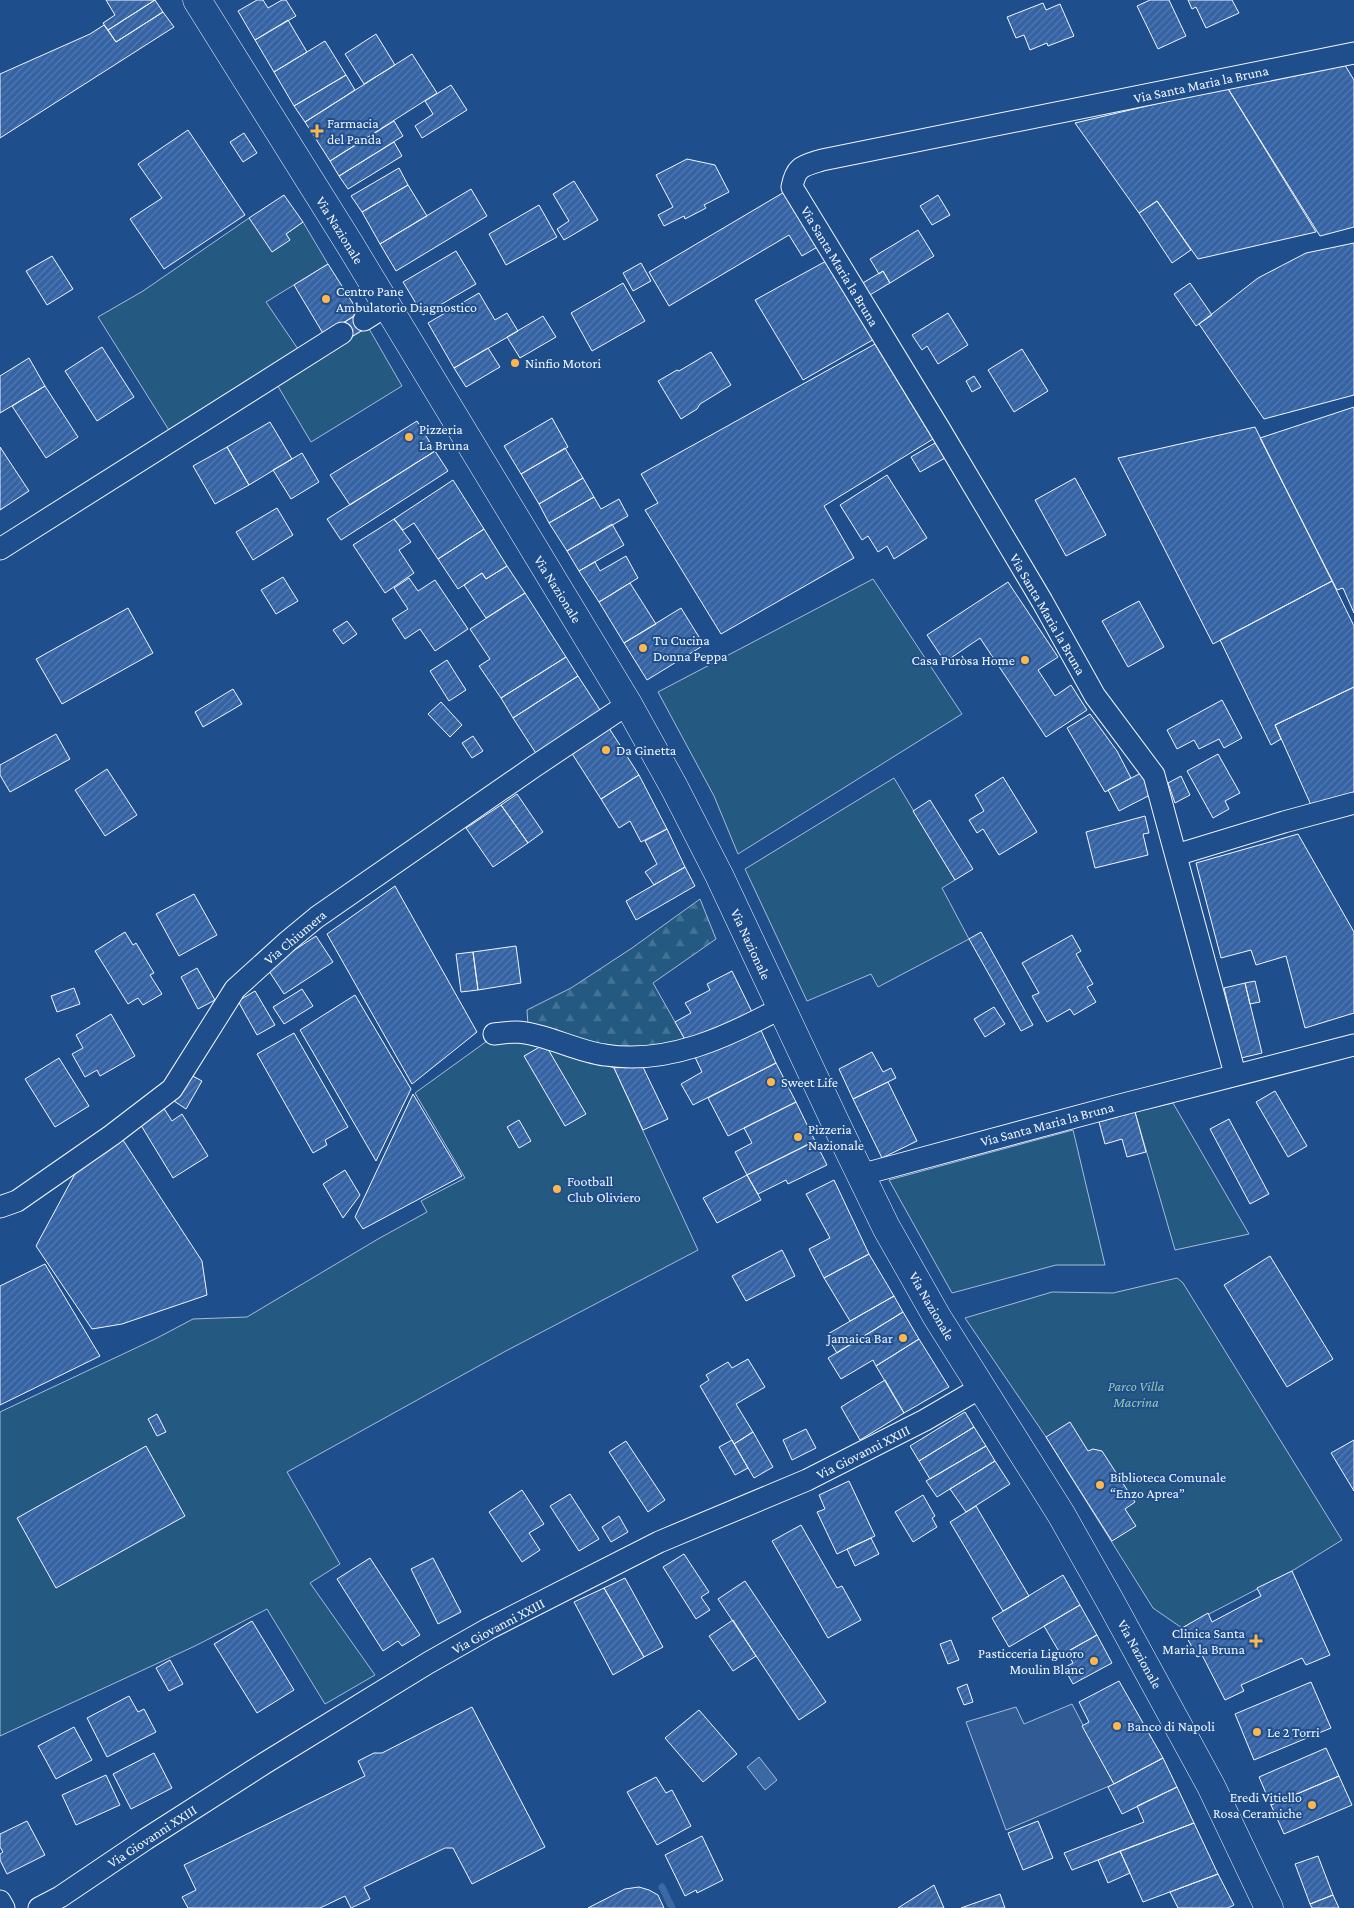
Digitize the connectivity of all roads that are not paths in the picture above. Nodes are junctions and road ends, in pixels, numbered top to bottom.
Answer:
1 (198, 0) edge
2 (1354, 52) edge
3 (342, 334) dead end
4 (0, 549) edge
5 (628, 704) junction
6 (1354, 803) edge
7 (1176, 855) junction
8 (781, 1008) junction
9 (494, 1034) dead end
10 (1354, 1046) edge
11 (1235, 1074) junction
12 (860, 1175) junction
13 (0, 1207) edge
14 (980, 1388) junction
15 (0, 1901) edge
16 (4, 1908) edge
17 (39, 1908) edge
18 (1269, 1908) edge

1 - 5 main road, Via Nazionale
2 - 7 street, Via Santa Maria la Bruna
3 - 4 street
5 - 8 main road, Via Nazionale
5 - 13 street, Via Chiumera
6 - 7 street
7 - 11 street, Via Santa Maria la Bruna
8 - 9 street
8 - 12 main road, Via Nazionale
10 - 11 street, Via Santa Maria la Bruna
11 - 12 street, Via Santa Maria la Bruna
12 - 14 main road, Via Nazionale
14 - 17 street, Via Giovanni XXIII
14 - 18 main road, Via Nazionale
15 - 16 street

